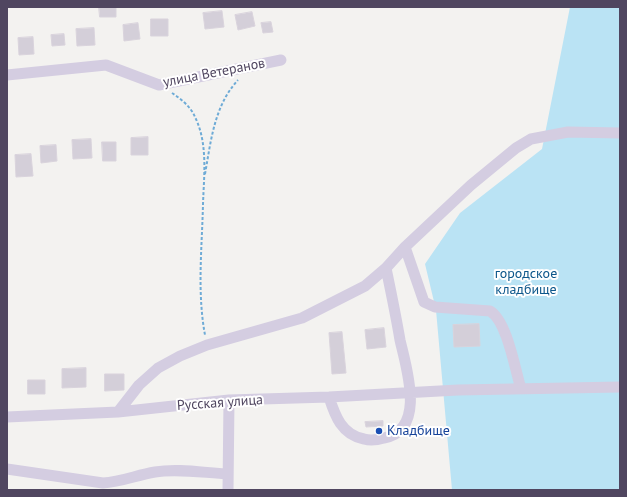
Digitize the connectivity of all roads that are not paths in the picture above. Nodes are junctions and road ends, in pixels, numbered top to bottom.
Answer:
1 (281, 60) dead end
2 (7, 75) edge
3 (620, 133) edge
4 (405, 247) junction
5 (386, 268) junction
6 (620, 387) edge
7 (521, 389) junction
8 (411, 392) junction
9 (329, 397) junction
10 (230, 400) junction
11 (118, 412) junction
12 (7, 417) edge
13 (7, 469) edge
14 (228, 474) junction
15 (228, 490) edge

1 - 2 street, улица Ветеранов
3 - 4 street
4 - 5 street
4 - 7 street
5 - 8 street
5 - 11 street
6 - 7 street, Русская улица
7 - 8 street, Русская улица
8 - 9 street, Русская улица
8 - 9 street
9 - 10 street, Русская улица
10 - 11 street, Русская улица
10 - 14 street
11 - 12 street, Русская улица
13 - 14 street
14 - 15 street

